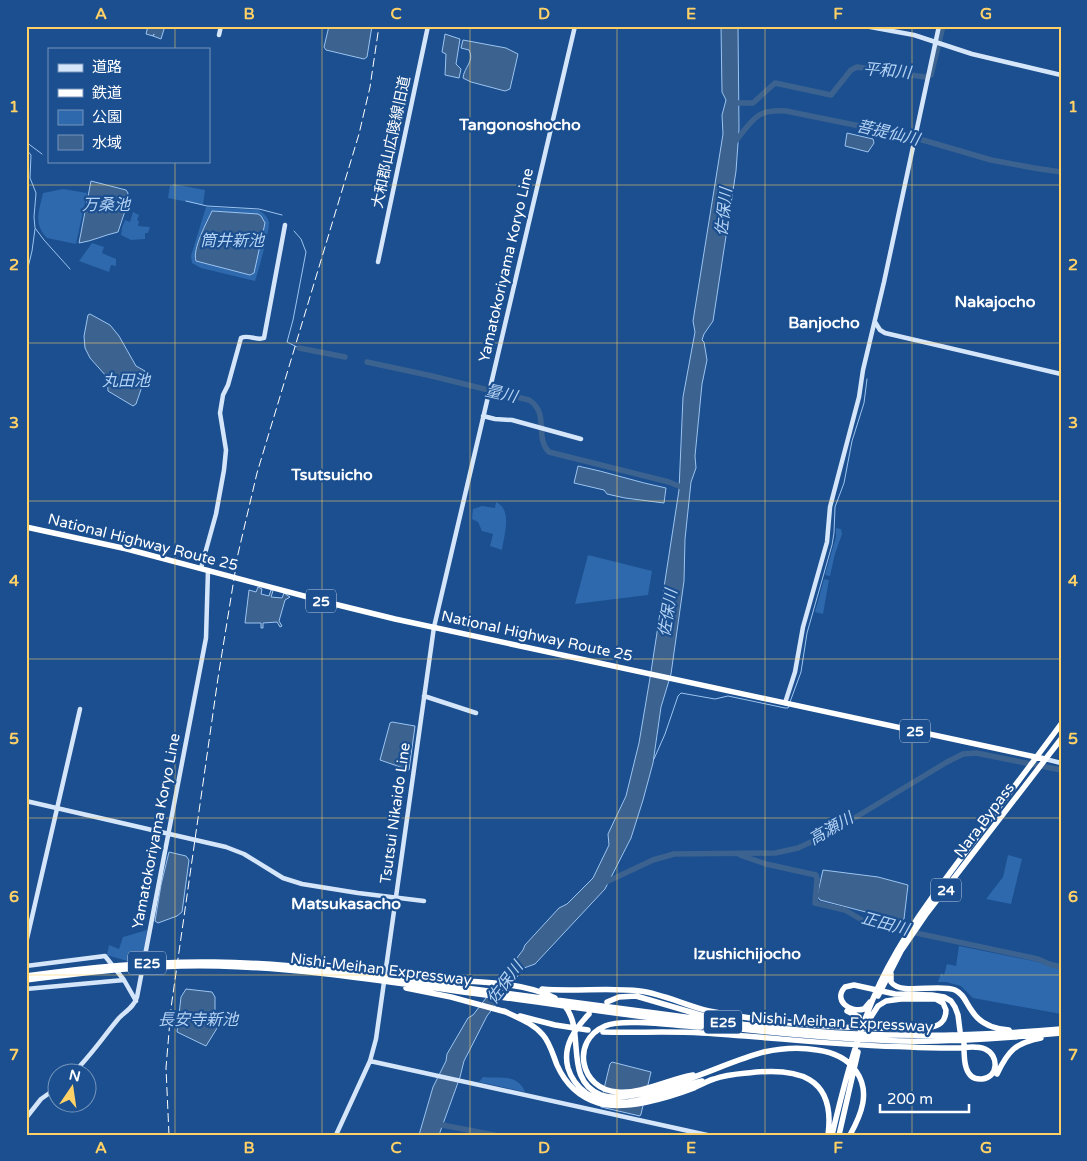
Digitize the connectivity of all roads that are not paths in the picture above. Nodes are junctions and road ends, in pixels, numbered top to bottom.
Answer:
1 (221, 26) edge
2 (428, 26) edge
3 (575, 26) edge
4 (865, 26) edge
5 (938, 26) edge
6 (219, 35) dead end
7 (938, 42) junction
8 (1061, 75) edge
9 (286, 225) dead end
10 (378, 262) dead end
11 (875, 322) junction
12 (1061, 374) edge
13 (483, 416) junction
14 (581, 440) dead end
15 (26, 527) edge
16 (201, 568) junction
17 (208, 570) junction
18 (434, 627) junction
19 (424, 696) junction
20 (788, 703) junction
21 (80, 709) dead end
22 (476, 713) dead end
23 (1061, 724) edge
24 (1061, 739) edge
25 (1041, 759) junction
26 (1061, 763) edge
27 (26, 801) edge
28 (57, 809) junction
29 (170, 835) junction
30 (396, 898) junction
31 (424, 901) dead end
32 (908, 941) junction
33 (26, 943) edge
34 (26, 966) edge
35 (101, 969) junction
36 (323, 972) junction
37 (26, 976) edge
38 (26, 980) edge
39 (124, 980) junction
40 (380, 980) junction
41 (391, 980) junction
42 (881, 982) junction
43 (873, 987) junction
44 (523, 988) junction
45 (26, 989) edge
46 (917, 992) junction
47 (903, 993) junction
48 (136, 1001) junction
49 (607, 1002) dead end
50 (589, 1009) junction
51 (504, 1012) junction
52 (869, 1020) junction
53 (777, 1028) junction
54 (748, 1029) junction
55 (1061, 1029) edge
56 (586, 1030) dead end
57 (603, 1032) dead end
58 (861, 1034) junction
59 (1061, 1034) edge
60 (963, 1039) junction
61 (370, 1061) junction
62 (81, 1064) edge
63 (657, 1091) junction
64 (593, 1093) junction
65 (48, 1094) edge
66 (26, 1118) edge
67 (696, 1134) edge
68 (336, 1135) edge
69 (707, 1135) edge
70 (828, 1135) edge
71 (832, 1135) edge
72 (839, 1135) edge
73 (850, 1135) edge

1 - 6 street
2 - 10 street, 大和郡山広陵線旧道
3 - 13 street, Yamatokoriyama Koryo Line
4 - 7 street
5 - 7 street
7 - 8 street
7 - 11 street
9 - 16 street
11 - 12 street
11 - 20 street
13 - 14 street
13 - 18 street, Yamatokoriyama Koryo Line
15 - 16 highway, National Highway Route 25 / 25
16 - 17 highway, National Highway Route 25 / 25
17 - 18 highway, National Highway Route 25 / 25
17 - 29 street, Yamatokoriyama Koryo Line
18 - 19 street, Tsutsui Nikaido Line
18 - 20 highway, National Highway Route 25 / 25
19 - 22 street
19 - 30 street, Tsutsui Nikaido Line
20 - 25 highway, National Highway Route 25 / 25
21 - 28 street
23 - 25 highway, Nara Bypass / 24
24 - 25 highway, Nara Bypass / 24
25 - 26 street
25 - 32 highway, Nara Bypass / 24
25 - 42 highway, Nara Bypass / 24
27 - 28 street
28 - 29 street
28 - 33 street
29 - 30 street
29 - 48 street, Yamatokoriyama Koryo Line
30 - 31 street
30 - 61 street, Tsutsui Nikaido Line
32 - 47 highway
32 - 52 highway, Nara Bypass / 24
34 - 39 street
35 - 36 highway, Nishi-Meihan Expressway / E25
35 - 37 highway, Nishi-Meihan Expressway / E25
35 - 38 highway, Nishi-Meihan Expressway / E25
36 - 40 highway, Nishi-Meihan Expressway / E25
36 - 40 highway, Nishi-Meihan Expressway / E25
39 - 45 street
39 - 48 street
40 - 41 highway, Nishi-Meihan Expressway / E25
41 - 44 highway
41 - 50 highway, Nishi-Meihan Expressway / E25
41 - 51 highway
42 - 43 highway
42 - 58 highway, 24
43 - 47 highway
43 - 58 highway
44 - 58 highway
44 - 64 highway
46 - 47 highway
46 - 47 highway
46 - 55 highway
46 - 58 highway
46 - 60 highway
47 - 52 highway
48 - 62 street
49 - 53 highway
50 - 53 highway, Nishi-Meihan Expressway / E25
50 - 54 highway, Nishi-Meihan Expressway / E25
50 - 64 highway
51 - 56 highway
51 - 64 highway
52 - 72 highway, 24
53 - 58 highway, Nishi-Meihan Expressway / E25
54 - 58 highway, Nishi-Meihan Expressway / E25
54 - 64 highway
55 - 60 highway, Nishi-Meihan Expressway / E25
57 - 60 highway
58 - 60 highway, Nishi-Meihan Expressway / E25
58 - 71 highway, 24
59 - 60 highway, Nishi-Meihan Expressway / E25
59 - 60 highway
60 - 60 highway
61 - 67 street
61 - 68 street, Tsutsui Nikaido Line
63 - 64 highway
63 - 64 highway
63 - 70 highway
63 - 73 highway
65 - 66 street
67 - 69 street

